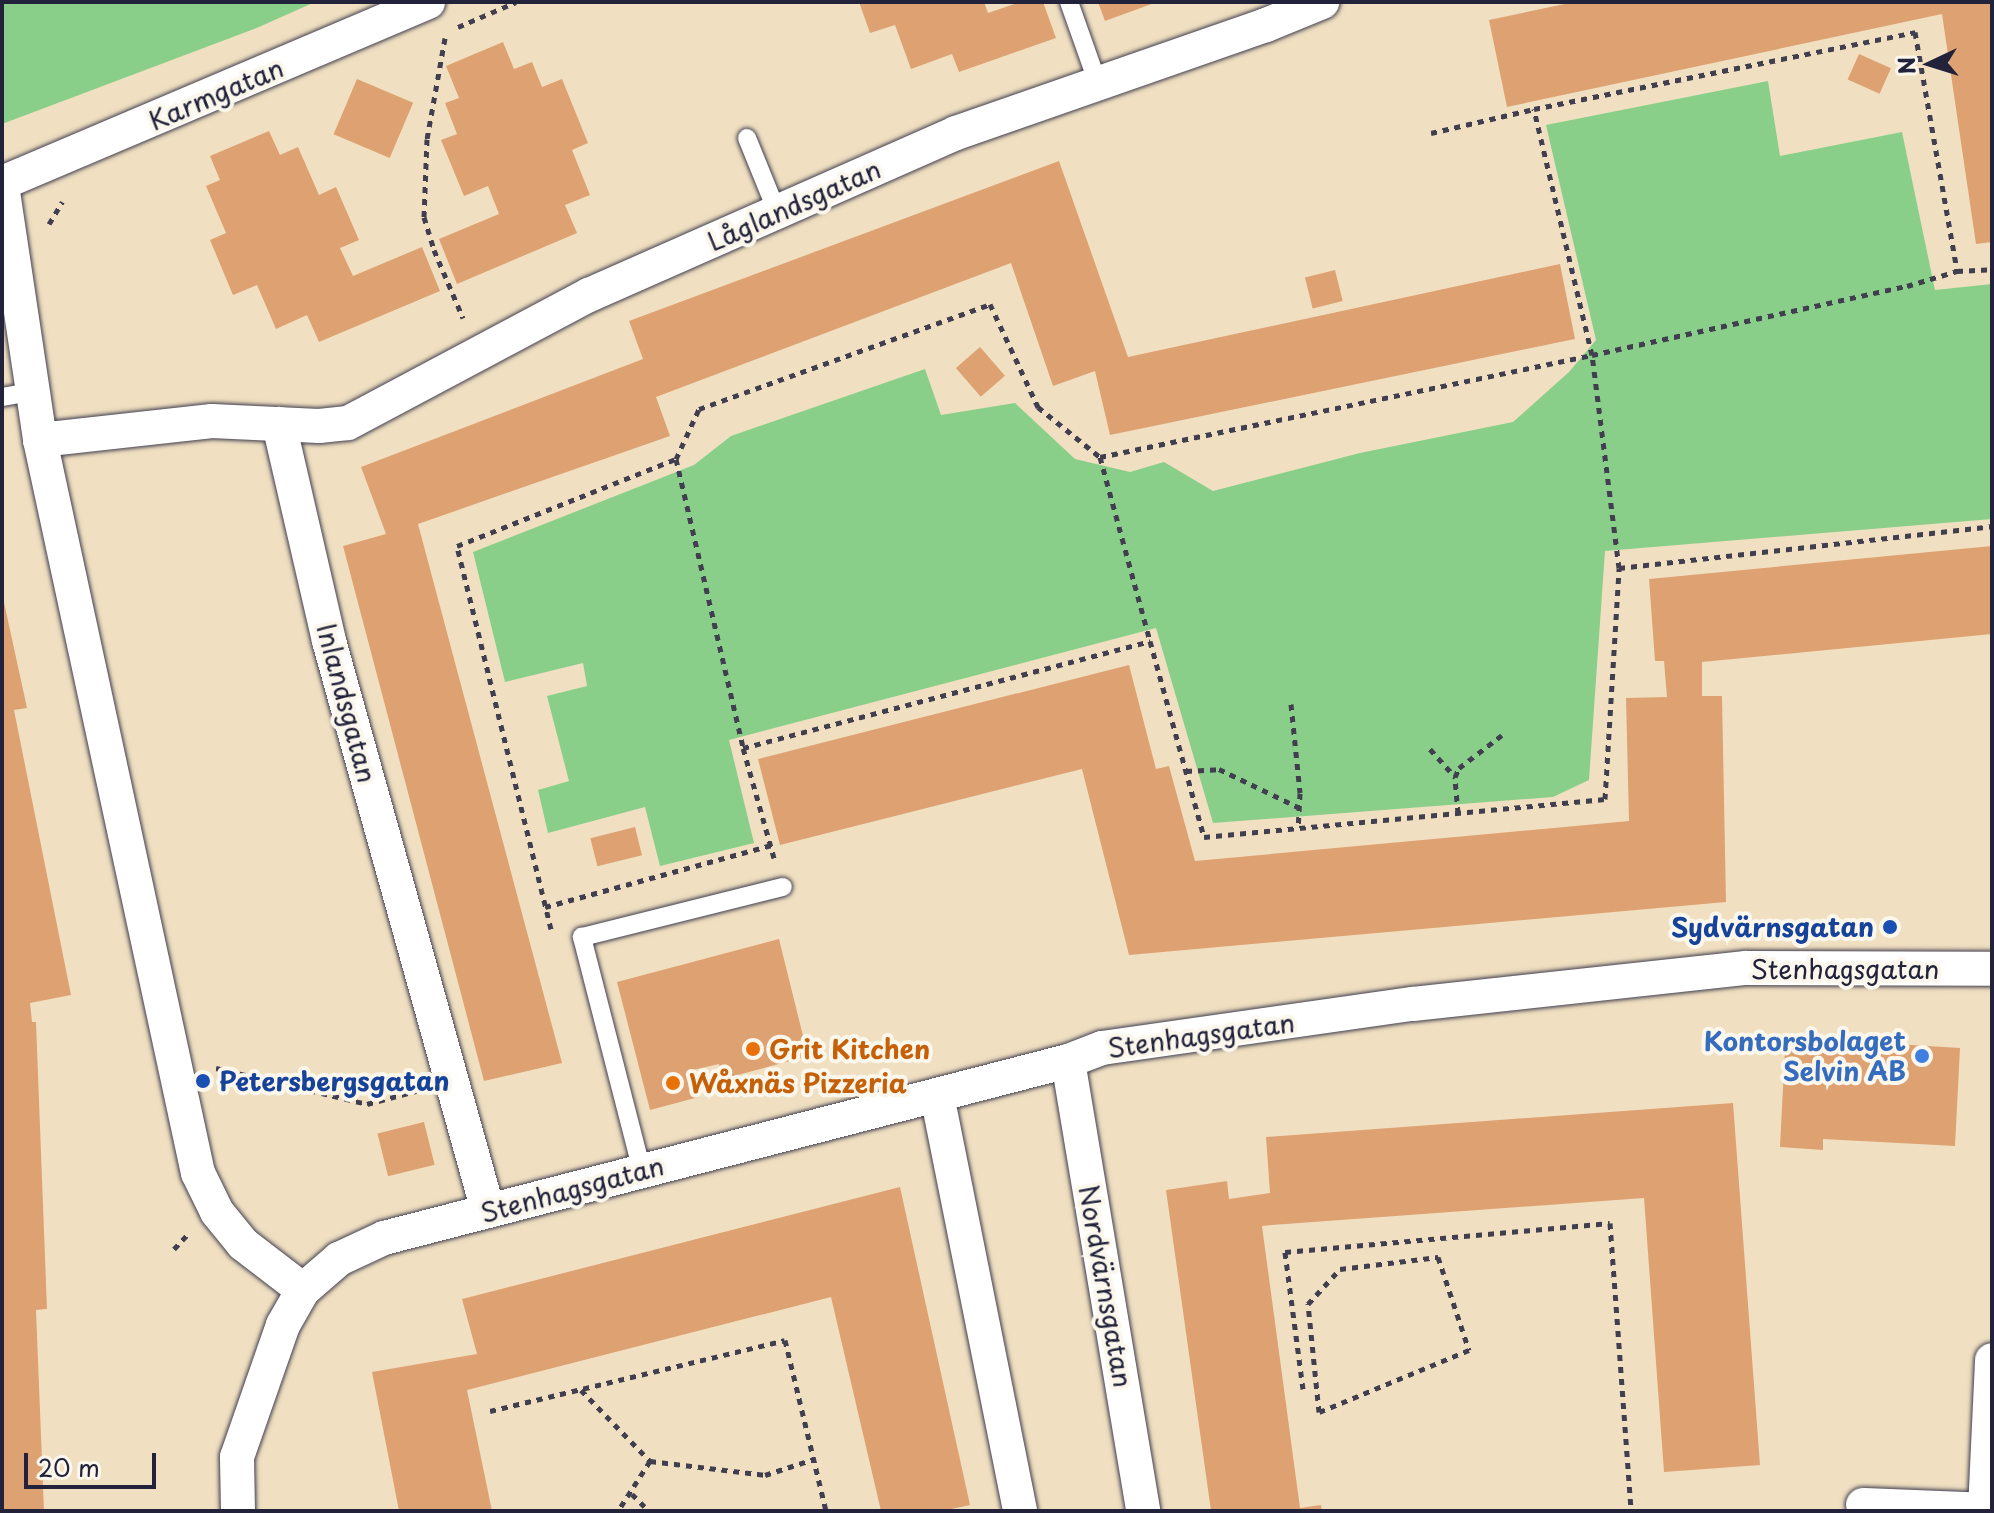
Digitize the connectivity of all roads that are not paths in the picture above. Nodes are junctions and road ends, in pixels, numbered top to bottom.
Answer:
1 (428, 2) edge
2 (1069, 2) edge
3 (1322, 2) edge
4 (1098, 84) junction
5 (747, 138) dead end
6 (2, 184) edge
7 (777, 212) junction
8 (17, 394) edge
9 (279, 424) junction
10 (40, 440) junction
11 (781, 879) road end
12 (1992, 969) edge
13 (1068, 1061) junction
14 (937, 1095) junction
15 (642, 1171) junction
16 (488, 1211) junction
17 (303, 1290) junction
18 (1992, 1360) edge
19 (1863, 1505) dead end
20 (238, 1511) edge
21 (1020, 1511) edge
22 (1143, 1511) edge

1 - 6 street, Karmgatan
2 - 4 lane
3 - 4 street, Låglandsgatan
4 - 7 street, Låglandsgatan
5 - 7 lane
6 - 8 street
7 - 9 street, Låglandsgatan
8 - 10 street
9 - 10 street
9 - 16 street, Inlandsgatan
10 - 17 street
11 - 15 lane
12 - 13 street, Stenhagsgatan
13 - 14 street, Stenhagsgatan
13 - 22 street, Nordvärnsgatan
14 - 15 street, Stenhagsgatan
14 - 21 street
15 - 16 street, Stenhagsgatan
16 - 17 street, Stenhagsgatan
17 - 20 street
18 - 19 street

